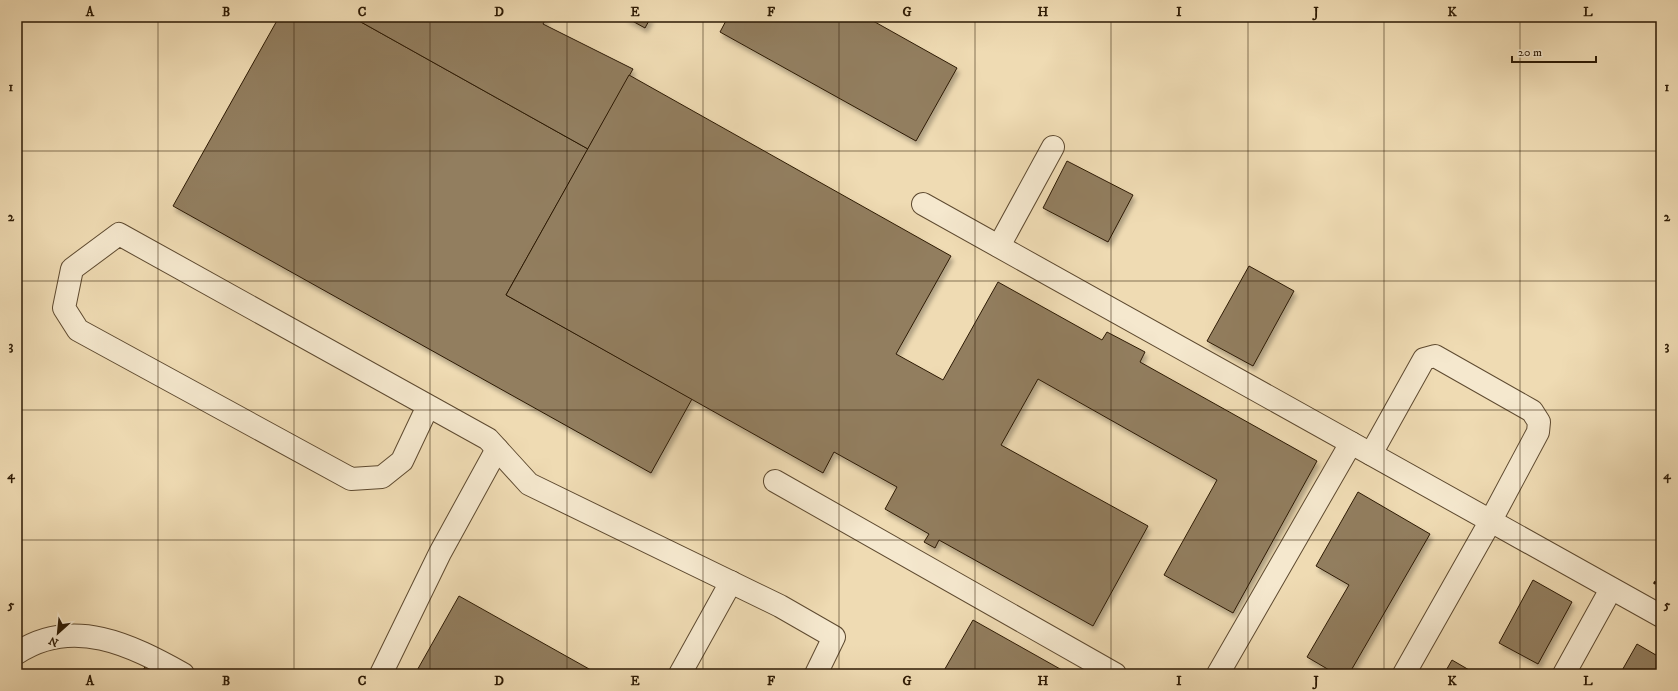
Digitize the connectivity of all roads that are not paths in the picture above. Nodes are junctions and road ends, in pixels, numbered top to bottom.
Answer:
1 (1053, 147) dead end
2 (924, 204) dead end
3 (999, 246) junction
4 (428, 406) junction
5 (1351, 443) junction
6 (497, 449) junction
7 (1371, 454) junction
8 (775, 481) dead end
9 (1490, 522) junction
10 (732, 582) junction
11 (1611, 590) junction
12 (1661, 616) edge
13 (17, 653) edge
14 (183, 674) edge
15 (381, 674) edge
16 (680, 674) edge
17 (816, 674) edge
18 (1115, 674) edge
19 (1218, 674) edge
20 (1404, 674) edge
21 (1564, 674) edge

1 - 3 lane
2 - 3 lane
3 - 5 lane
4 - 4 lane
4 - 6 lane
5 - 7 lane
5 - 19 lane
6 - 10 lane
6 - 15 lane
7 - 9 lane
7 - 9 lane
8 - 18 lane
9 - 11 lane
9 - 20 lane
10 - 16 lane
10 - 17 lane
11 - 12 lane
11 - 21 lane
13 - 14 lane

